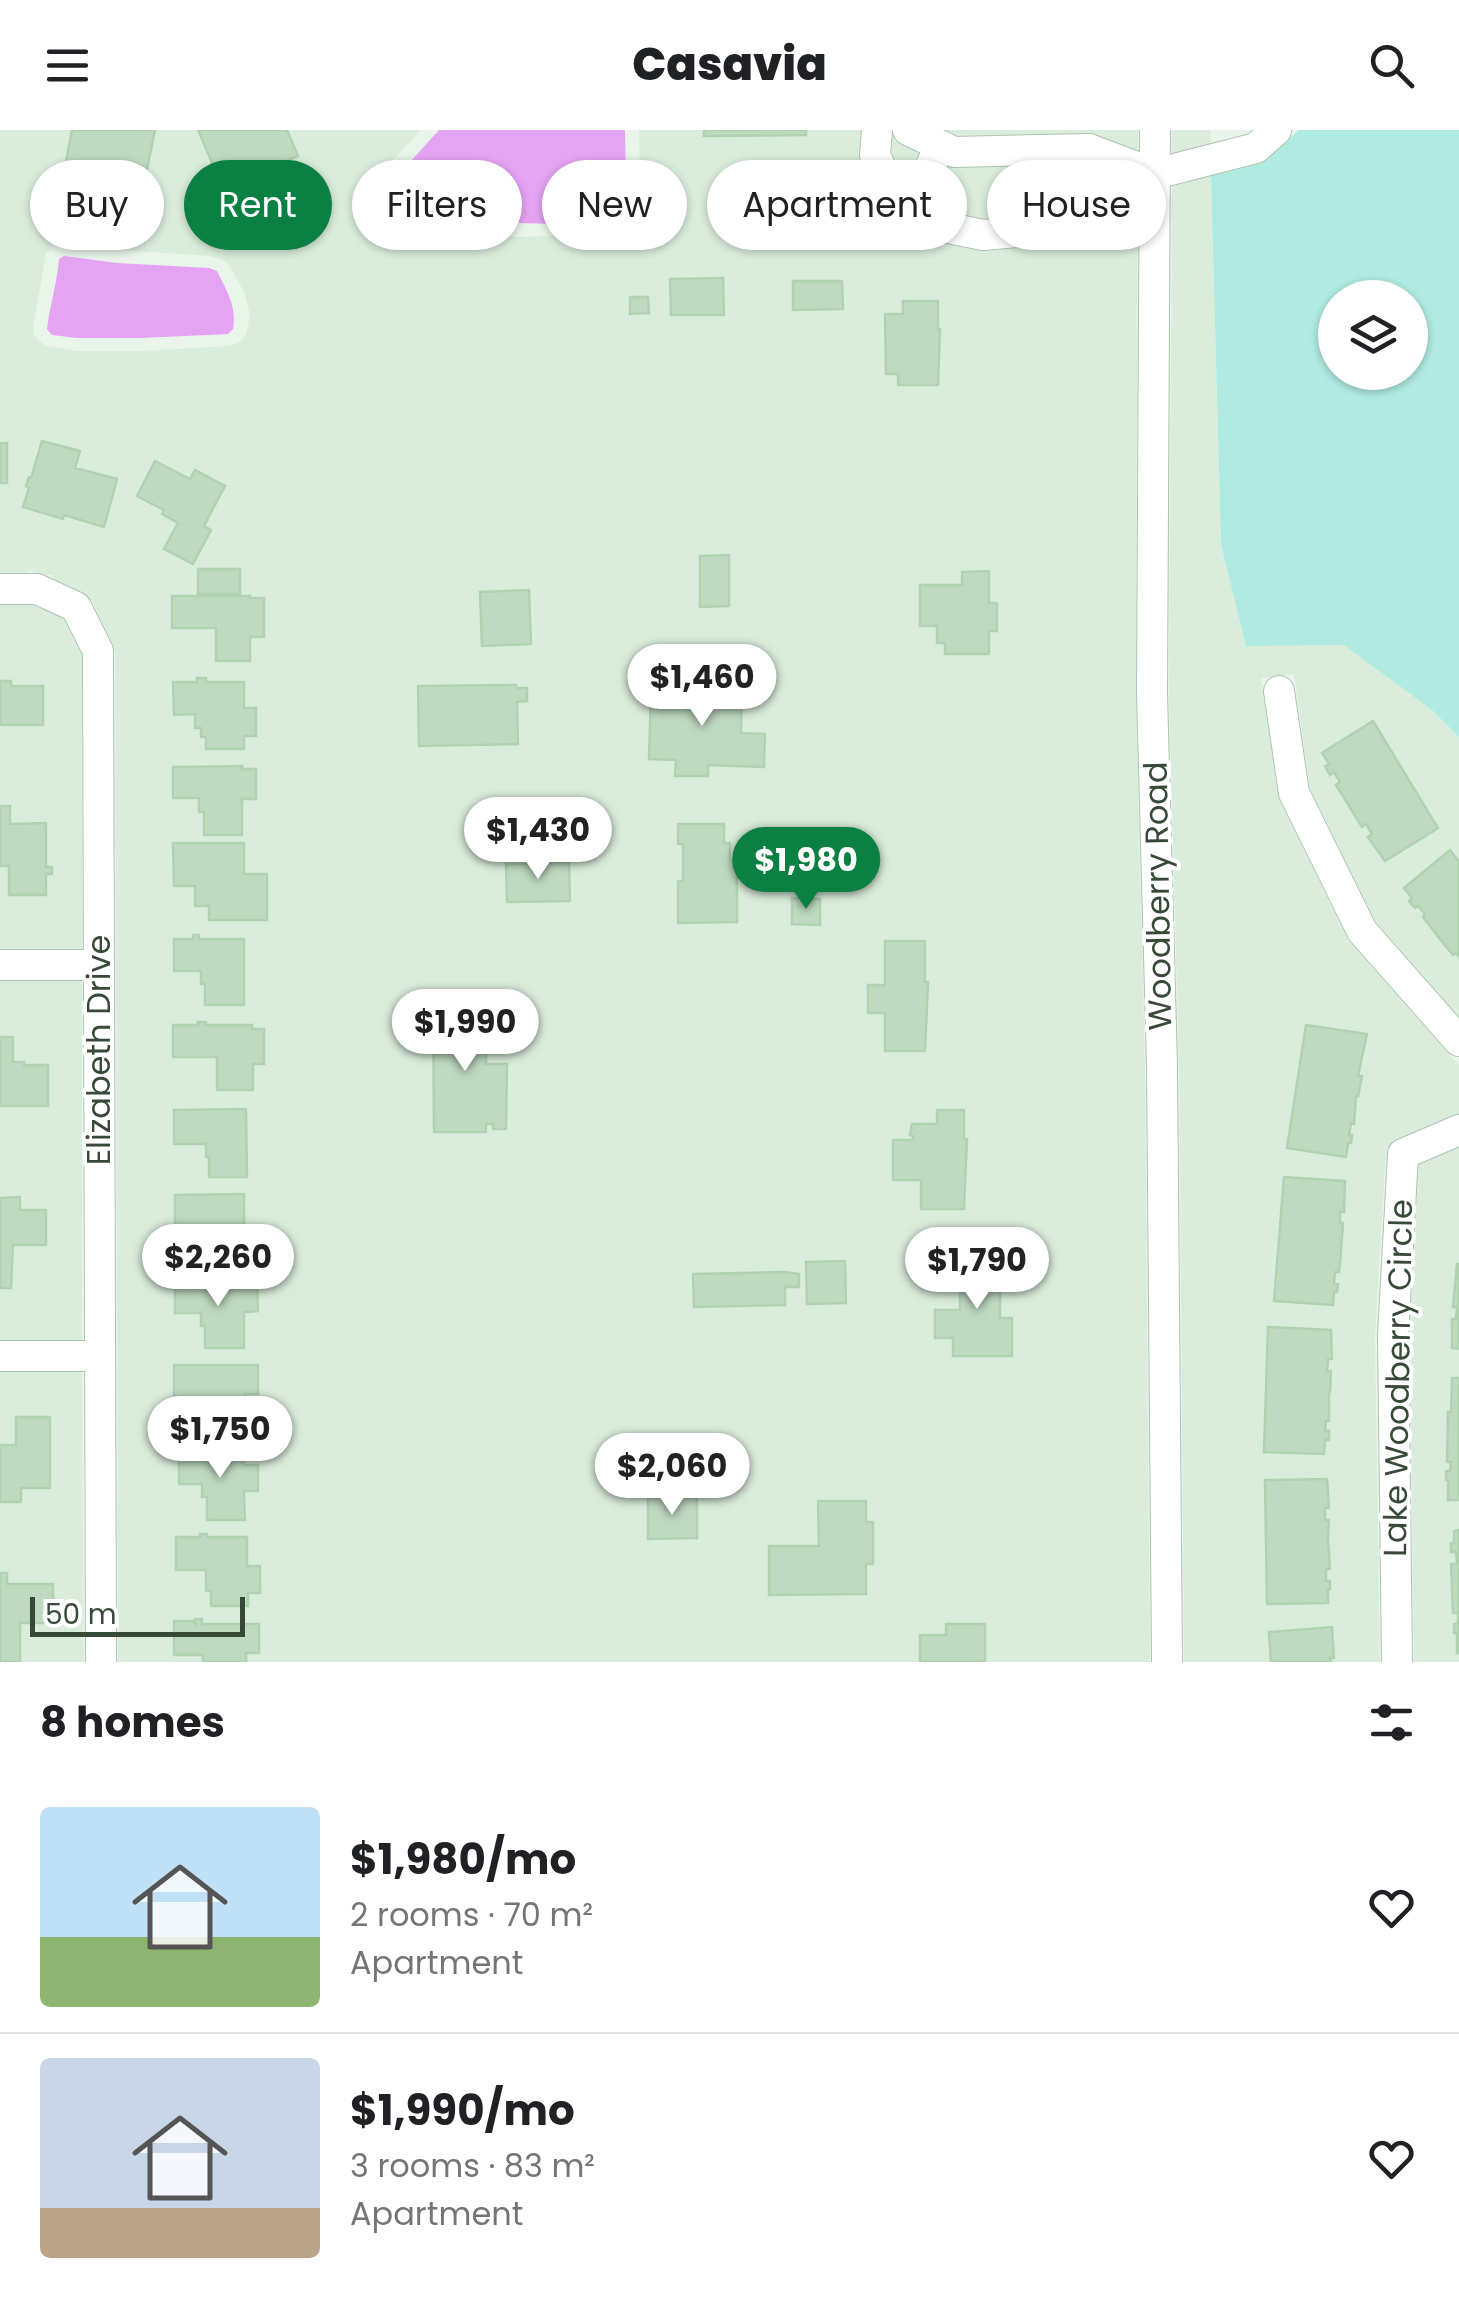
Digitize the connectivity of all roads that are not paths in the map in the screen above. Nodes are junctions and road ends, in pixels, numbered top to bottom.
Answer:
1 (877, 130) edge
2 (908, 130) edge
3 (1155, 130) edge
4 (1276, 130) edge
5 (940, 145) junction
6 (878, 160) edge
7 (934, 160) edge
8 (1118, 160) edge
9 (1155, 160) edge
10 (1166, 171) edge
11 (1155, 250) edge
12 (0, 589) edge
13 (1279, 690) dead end
14 (0, 965) edge
15 (99, 965) junction
16 (1459, 1041) edge
17 (1459, 1130) edge
18 (0, 1356) edge
19 (99, 1356) junction
20 (101, 1662) edge
21 (1168, 1662) edge
22 (1397, 1662) edge

1 - 6 street
2 - 5 street
3 - 9 street, Woodberry Road
4 - 10 street
5 - 7 street
5 - 8 street
11 - 21 street, Woodberry Road
12 - 15 street, Elizabeth Drive
13 - 16 street
14 - 15 street
15 - 19 street, Elizabeth Drive
17 - 22 street, Lake Woodberry Circle
18 - 19 street
19 - 20 street, Elizabeth Drive

